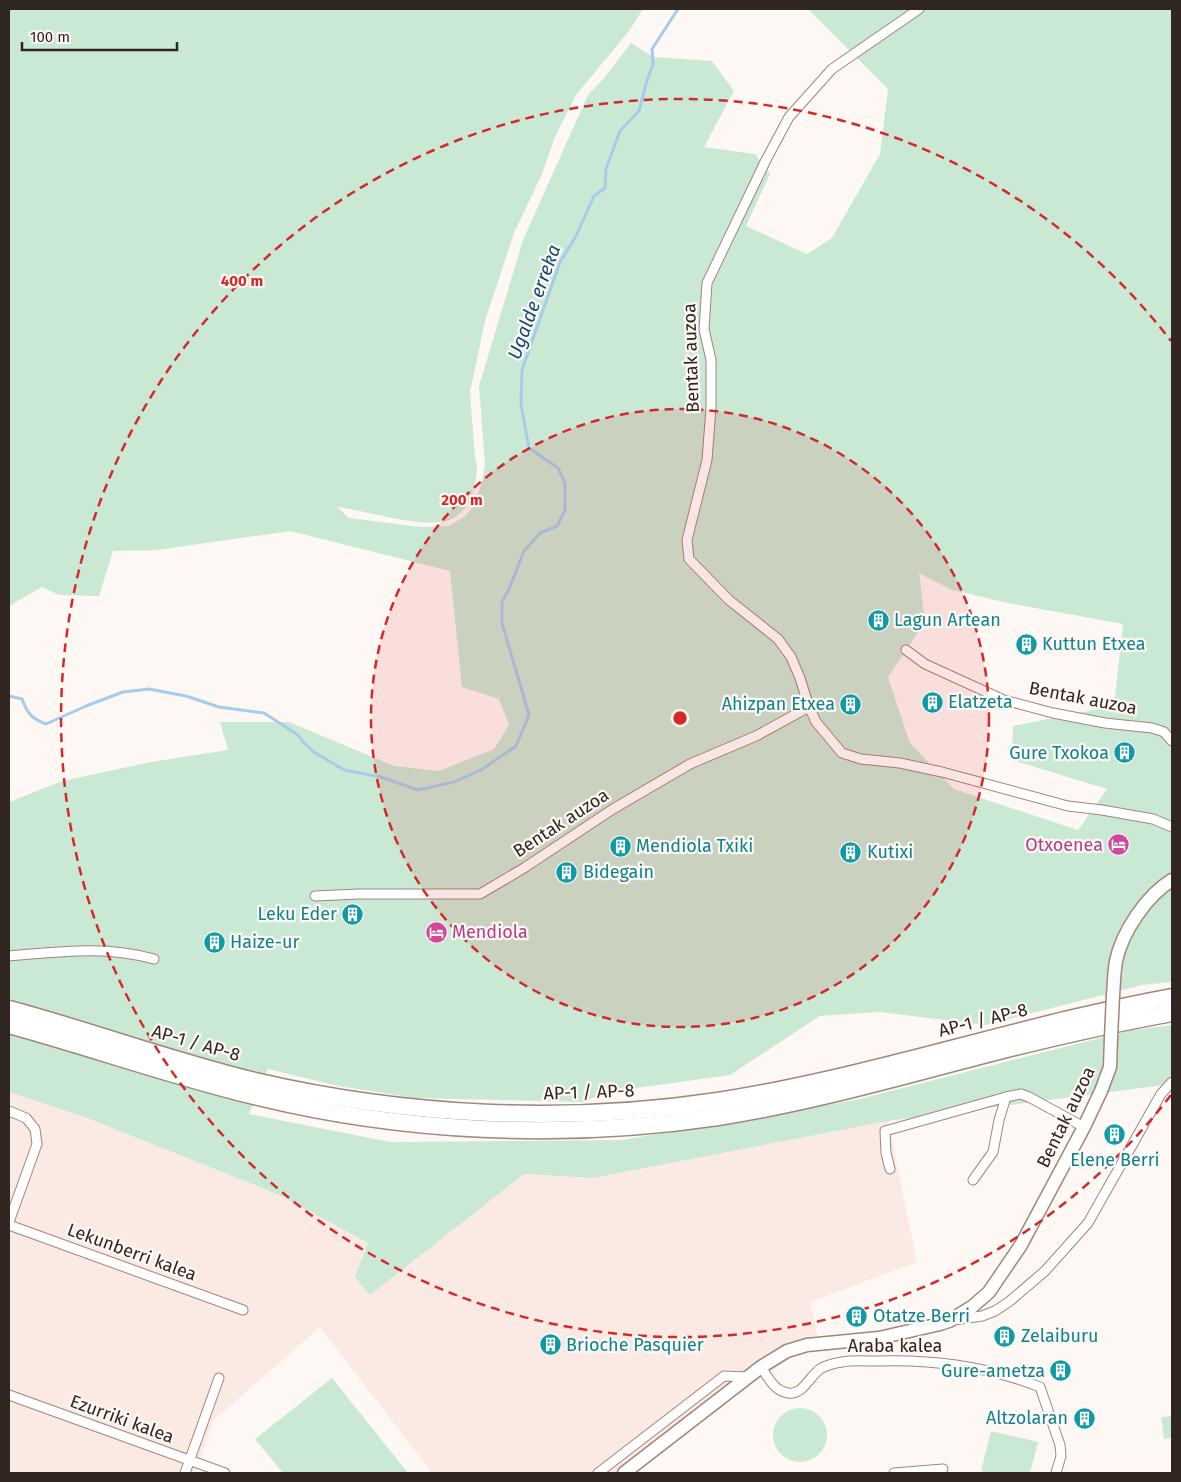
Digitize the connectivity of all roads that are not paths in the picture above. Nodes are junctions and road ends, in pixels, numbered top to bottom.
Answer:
1 (919, 9) edge
2 (906, 650) dead end
3 (809, 707) junction
4 (1172, 741) edge
5 (1172, 827) edge
6 (1172, 880) edge
7 (315, 896) dead end
8 (9, 956) edge
9 (154, 958) dead end
10 (1172, 997) edge
11 (9, 1009) edge
12 (1172, 1013) edge
13 (9, 1025) edge
14 (1172, 1082) edge
15 (1006, 1097) junction
16 (9, 1111) edge
17 (1084, 1128) junction
18 (890, 1169) dead end
19 (973, 1180) dead end
20 (9, 1223) edge
21 (243, 1310) dead end
22 (950, 1321) junction
23 (761, 1367) junction
24 (748, 1377) junction
25 (219, 1378) dead end
26 (9, 1395) edge
27 (190, 1461) junction
28 (943, 1469) dead end
29 (185, 1473) edge
30 (225, 1473) edge
31 (598, 1473) edge
32 (624, 1473) edge
33 (894, 1473) edge
34 (1056, 1473) edge

1 - 3 street, Bentak auzoa
2 - 4 street, Bentak auzoa
3 - 5 street, Bentak auzoa
3 - 7 street, Bentak auzoa
6 - 17 street, Bentak auzoa, bridge
8 - 9 street
10 - 11 highway, AP-1 / AP-8
12 - 13 highway, AP-1 / AP-8
14 - 22 street, Bentak auzoa
15 - 17 street
15 - 18 street
15 - 19 street
16 - 20 street
17 - 22 street, Bentak auzoa
20 - 21 street, Lekunberri kalea
22 - 23 street, Bentak auzoa
23 - 24 street
23 - 34 street, Araba kalea
24 - 31 street
24 - 32 street
25 - 27 street
26 - 27 street, Ezurriki kalea
27 - 29 street
27 - 30 street, Ezurriki kalea
28 - 33 street

